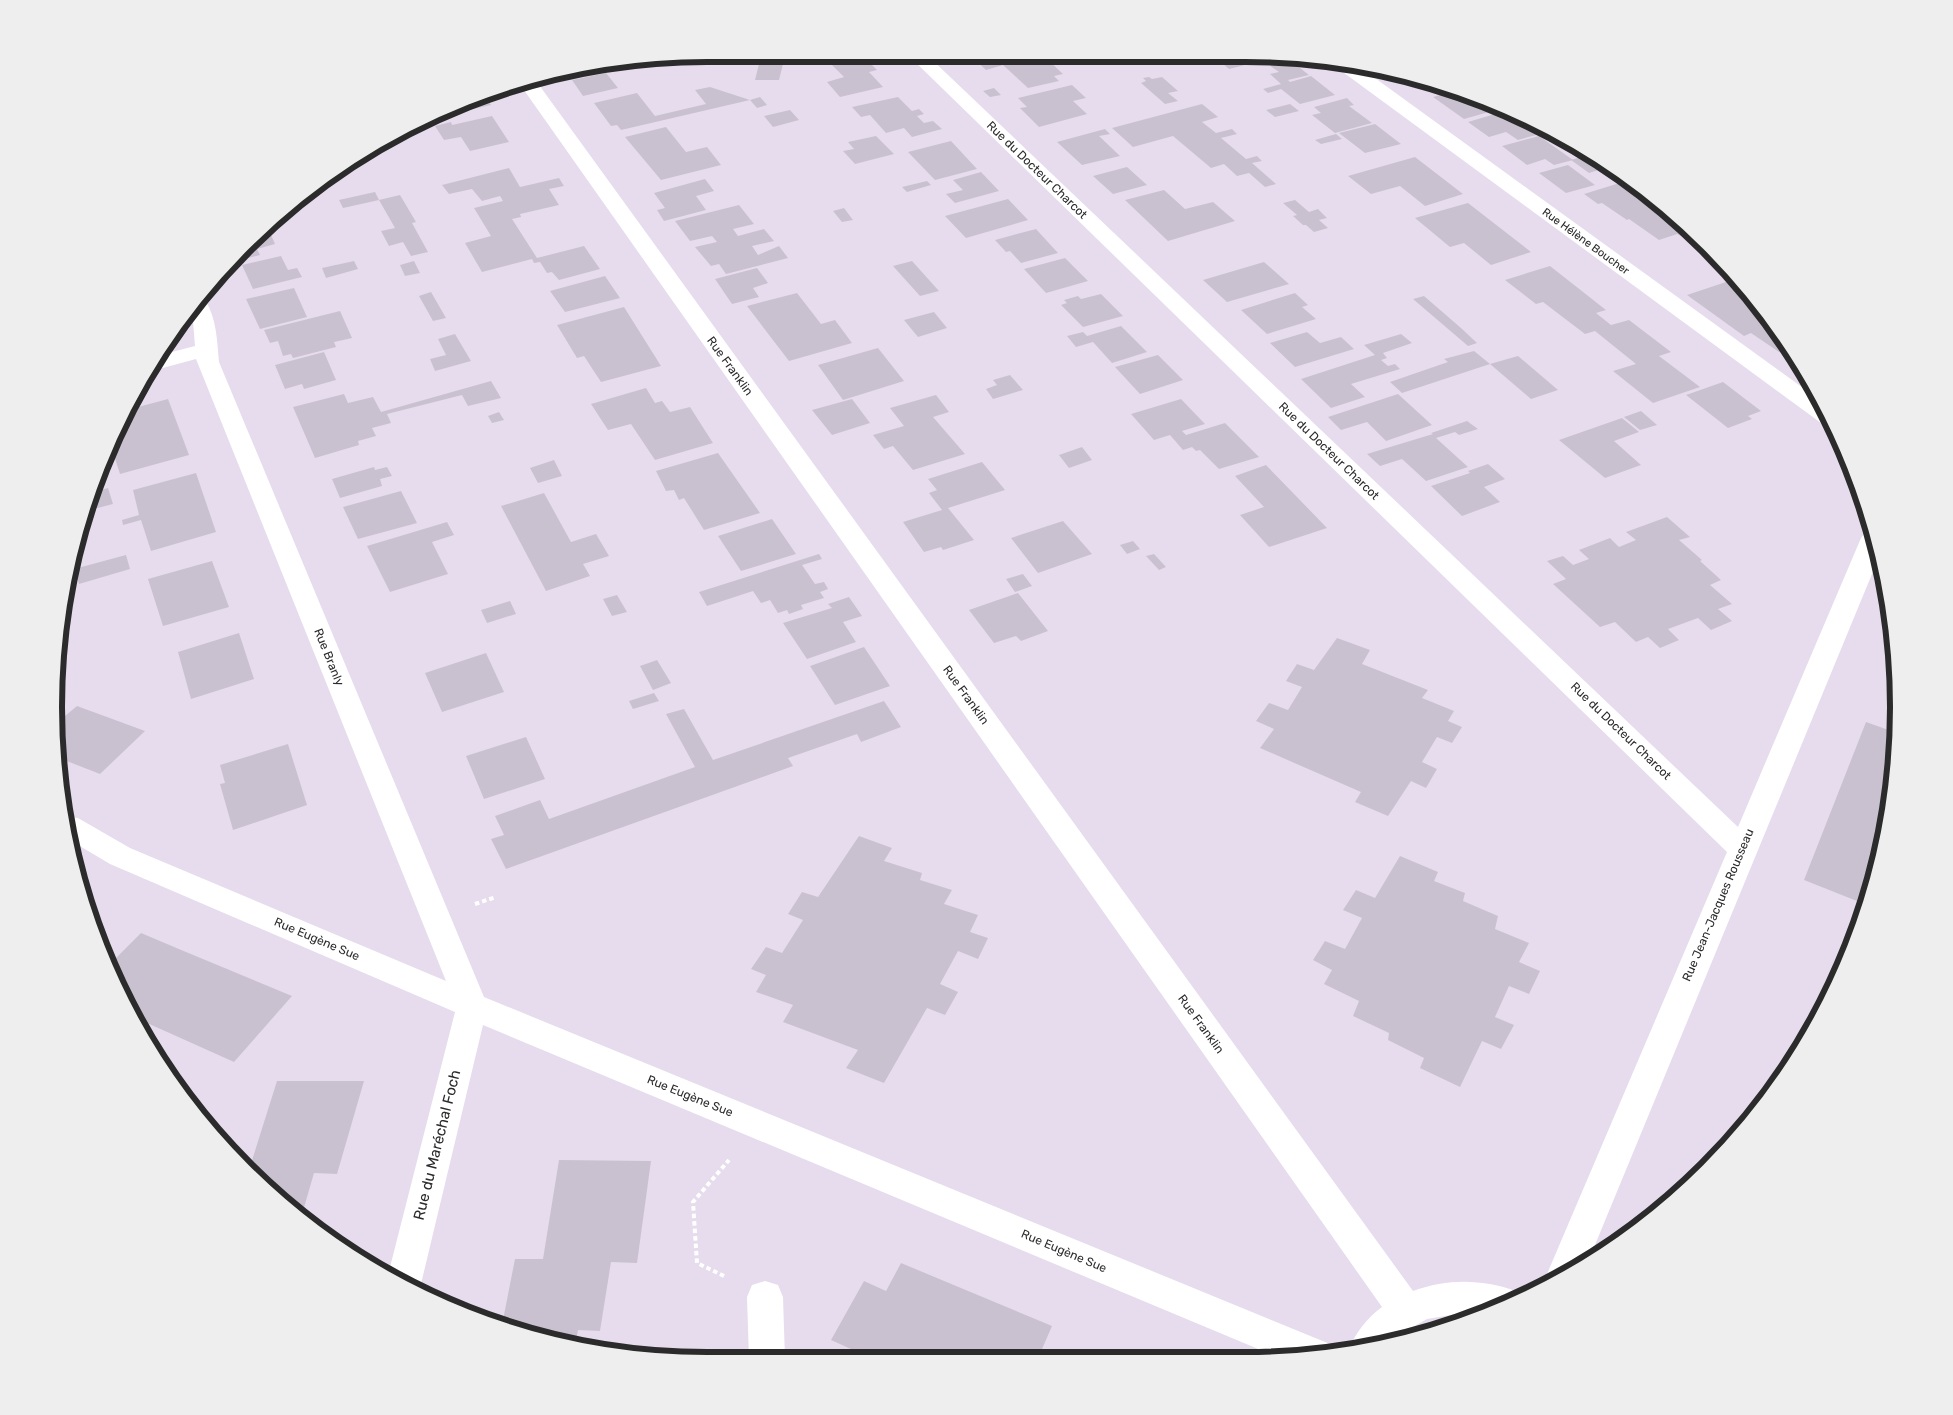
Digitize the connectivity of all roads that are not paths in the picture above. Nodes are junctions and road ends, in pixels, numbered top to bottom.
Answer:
1 (924, 62) edge
2 (1356, 72) edge
3 (531, 87) edge
4 (200, 311) edge
5 (206, 350) junction
6 (164, 361) edge
7 (1817, 409) edge
8 (1870, 547) edge
9 (74, 830) edge
10 (1742, 848) junction
11 (472, 1006) junction
12 (1567, 1266) edge
13 (404, 1276) edge
14 (765, 1297) road end
15 (1495, 1302) edge
16 (1405, 1310) junction
17 (1371, 1340) edge
18 (1302, 1350) edge
19 (767, 1352) edge

1 - 10 street, Rue du Docteur Charcot
2 - 7 street, Rue Hélène Boucher
3 - 16 street, Rue Franklin
4 - 5 street, Rue Branly
5 - 6 street
5 - 11 street, Rue Branly
8 - 10 street, Rue Jean-Jacques Rousseau
9 - 11 street, Rue Eugène Sue
10 - 12 street, Rue Jean-Jacques Rousseau
11 - 13 street, Rue du Maréchal Foch
11 - 18 street, Rue Eugène Sue
14 - 19 street
15 - 16 street
16 - 17 street

